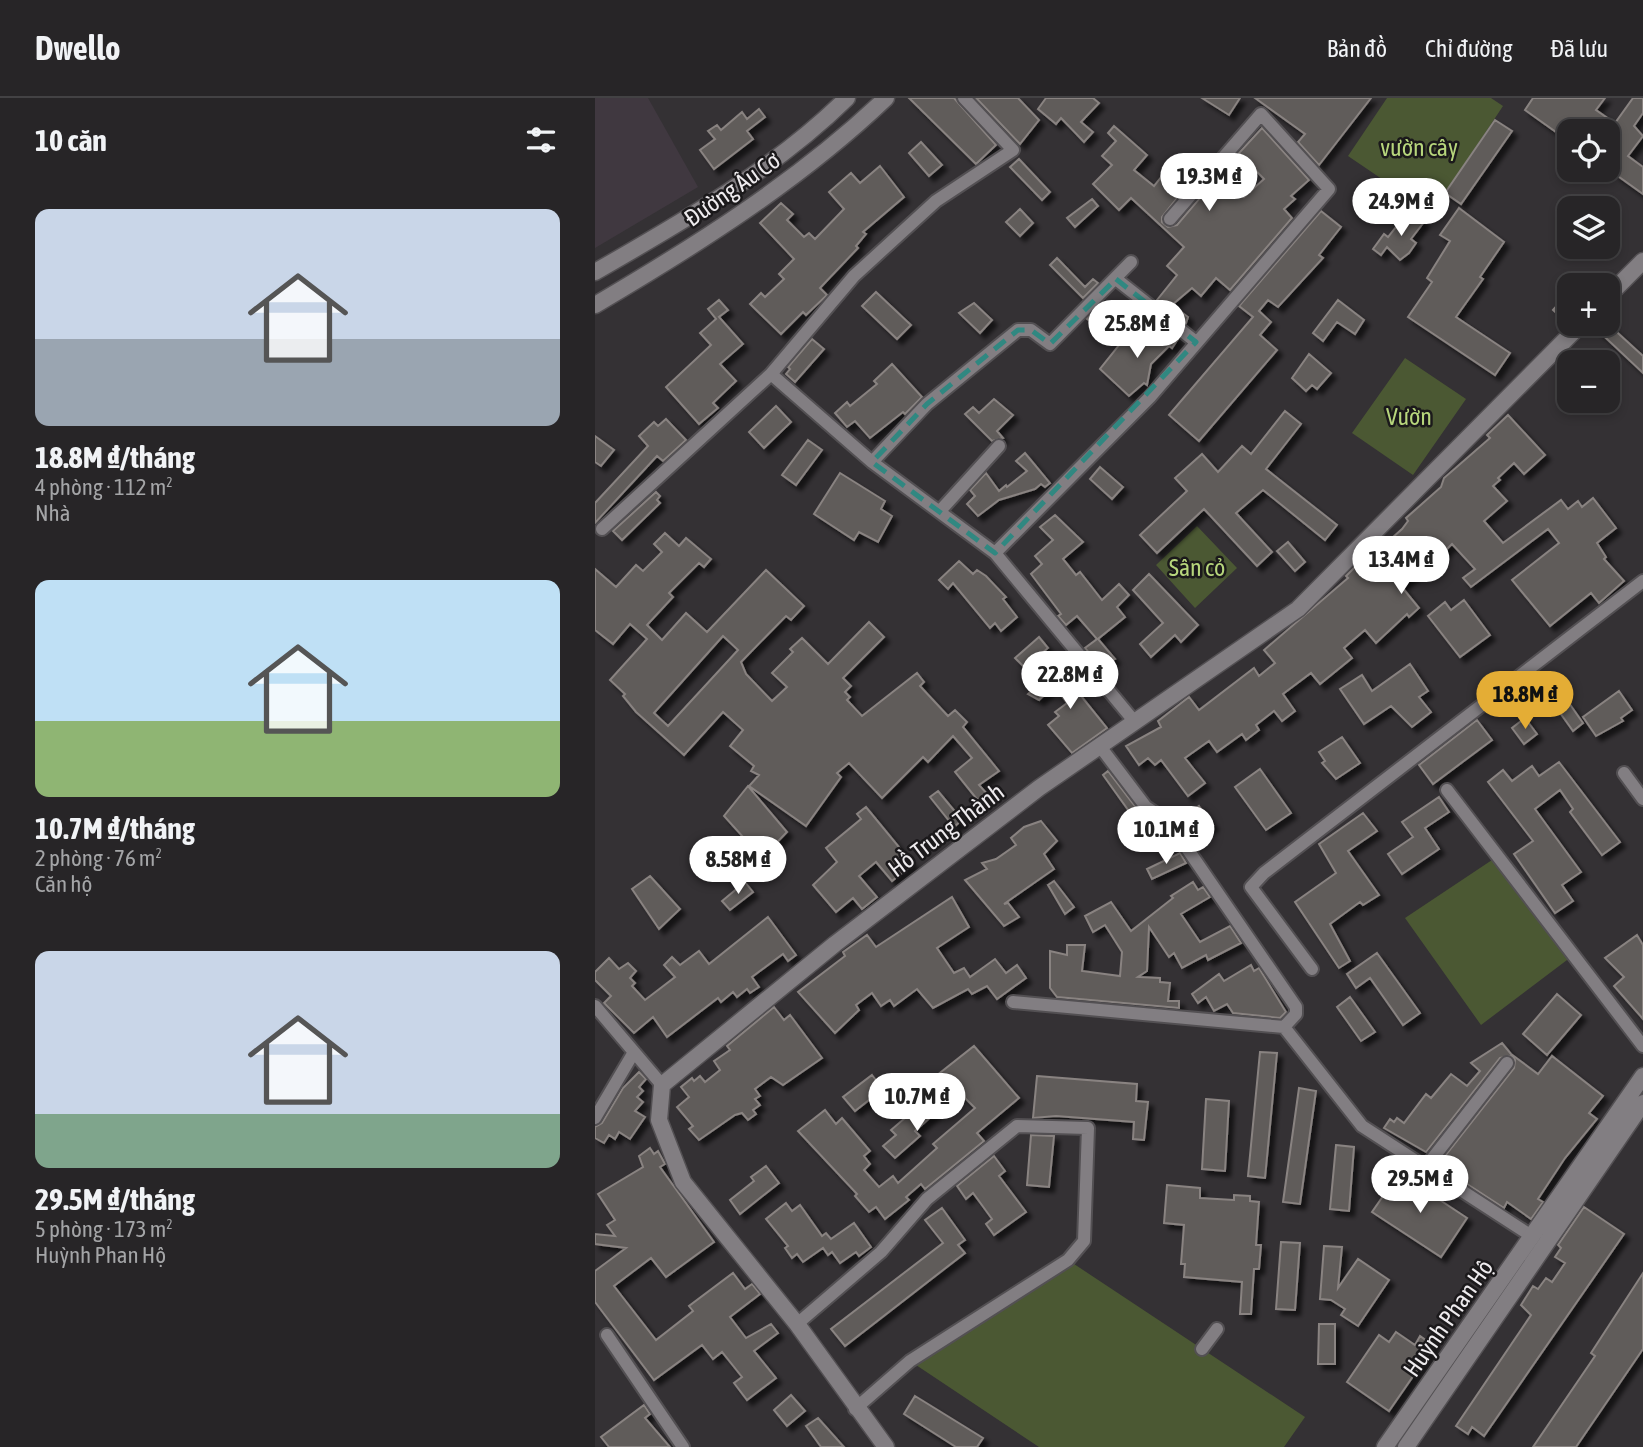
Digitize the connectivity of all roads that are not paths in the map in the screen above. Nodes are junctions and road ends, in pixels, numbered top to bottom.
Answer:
1 (846, 98) edge
2 (886, 98) edge
3 (964, 98) edge
4 (1170, 219) dead end
5 (1643, 261) edge
6 (1131, 262) dead end
7 (595, 272) edge
8 (1116, 279) junction
9 (1620, 284) edge
10 (595, 305) edge
11 (1569, 336) edge
12 (1196, 342) junction
13 (771, 374) junction
14 (999, 446) dead end
15 (872, 462) junction
16 (940, 511) junction
17 (602, 529) dead end
18 (995, 553) junction
19 (1643, 581) edge
20 (1134, 721) junction
21 (1099, 745) junction
22 (1624, 773) dead end
23 (1447, 790) dead end
24 (1643, 799) edge
25 (1312, 969) dead end
26 (1013, 1002) dead end
27 (595, 1006) edge
28 (1284, 1027) junction
29 (1643, 1046) edge
30 (634, 1052) junction
31 (1507, 1063) dead end
32 (1643, 1076) edge
33 (662, 1086) junction
34 (1643, 1104) edge
35 (595, 1118) edge
36 (1425, 1168) junction
37 (1533, 1237) junction
38 (797, 1324) junction
39 (1217, 1329) dead end
40 (607, 1335) dead end
41 (1202, 1349) dead end
42 (855, 1409) junction
43 (1391, 1445) edge
44 (683, 1447) edge
45 (885, 1447) edge
46 (1406, 1447) edge

1 - 7 street, Đường Âu Cơ
2 - 10 street, Đường Âu Cơ
3 - 13 street
4 - 12 street
5 - 9 street
6 - 8 street
8 - 12 street
8 - 15 street
11 - 20 street, Hồ Trung Thành
12 - 18 street
13 - 15 street
13 - 17 street
14 - 16 street
15 - 16 street
16 - 18 street
18 - 20 street
19 - 25 street
20 - 21 street, Hồ Trung Thành
21 - 28 street
21 - 33 street, Hồ Trung Thành
22 - 24 street
23 - 29 street
26 - 28 street
27 - 30 street
28 - 36 street
30 - 33 street
30 - 35 street
31 - 36 street
32 - 37 street, Huỳnh Phan Hộ
33 - 38 street
34 - 46 street, Huỳnh Phan Hộ
36 - 37 street
37 - 43 street, Huỳnh Phan Hộ
38 - 42 street
38 - 42 street
39 - 41 street
40 - 44 street
42 - 45 street

